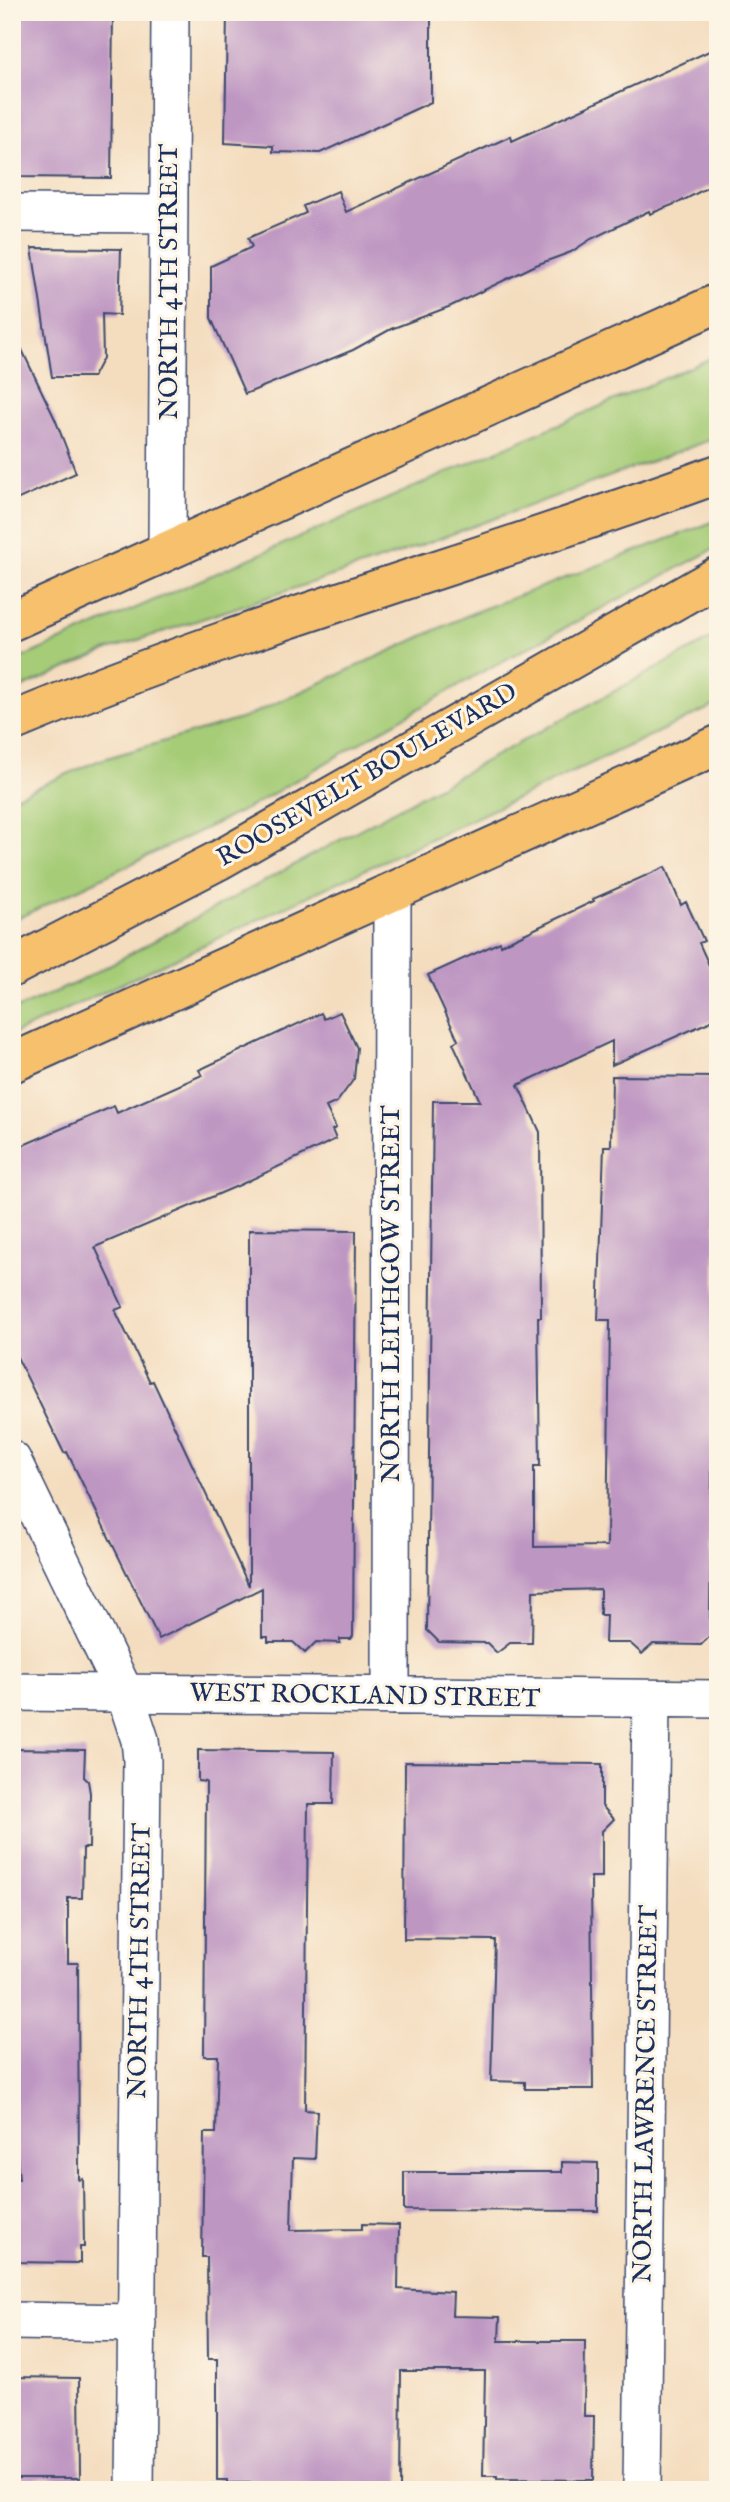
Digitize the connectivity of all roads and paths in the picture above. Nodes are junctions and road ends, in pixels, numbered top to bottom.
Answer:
1 (170, 12) edge
2 (12, 212) edge
3 (169, 215) junction
4 (718, 303) edge
5 (718, 474) edge
6 (167, 551) junction
7 (718, 576) edge
8 (12, 621) edge
9 (12, 722) edge
10 (718, 745) edge
11 (392, 892) junction
12 (12, 967) edge
13 (12, 1063) edge
14 (12, 1460) edge
15 (12, 1692) edge
16 (125, 1694) junction
17 (391, 1696) junction
18 (651, 1699) junction
19 (718, 1699) edge
20 (12, 2321) edge
21 (137, 2323) junction
22 (135, 2490) edge
23 (642, 2490) edge

1 - 3 street, NORTH 4TH STREET
2 - 3 street
3 - 6 street, NORTH 4TH STREET
4 - 6 highway
5 - 9 highway
6 - 8 highway
7 - 12 highway, ROOSEVELT BOULEVARD
10 - 11 highway
11 - 13 highway
11 - 17 street, NORTH LEITHGOW STREET
14 - 16 street, NORTH 4TH STREET
15 - 16 street, WEST ROCKLAND STREET
16 - 17 street, WEST ROCKLAND STREET
16 - 21 street, NORTH 4TH STREET
17 - 18 street, WEST ROCKLAND STREET
18 - 19 street, WEST ROCKLAND STREET
18 - 23 street, NORTH LAWRENCE STREET
20 - 21 street
21 - 22 street, NORTH 4TH STREET

